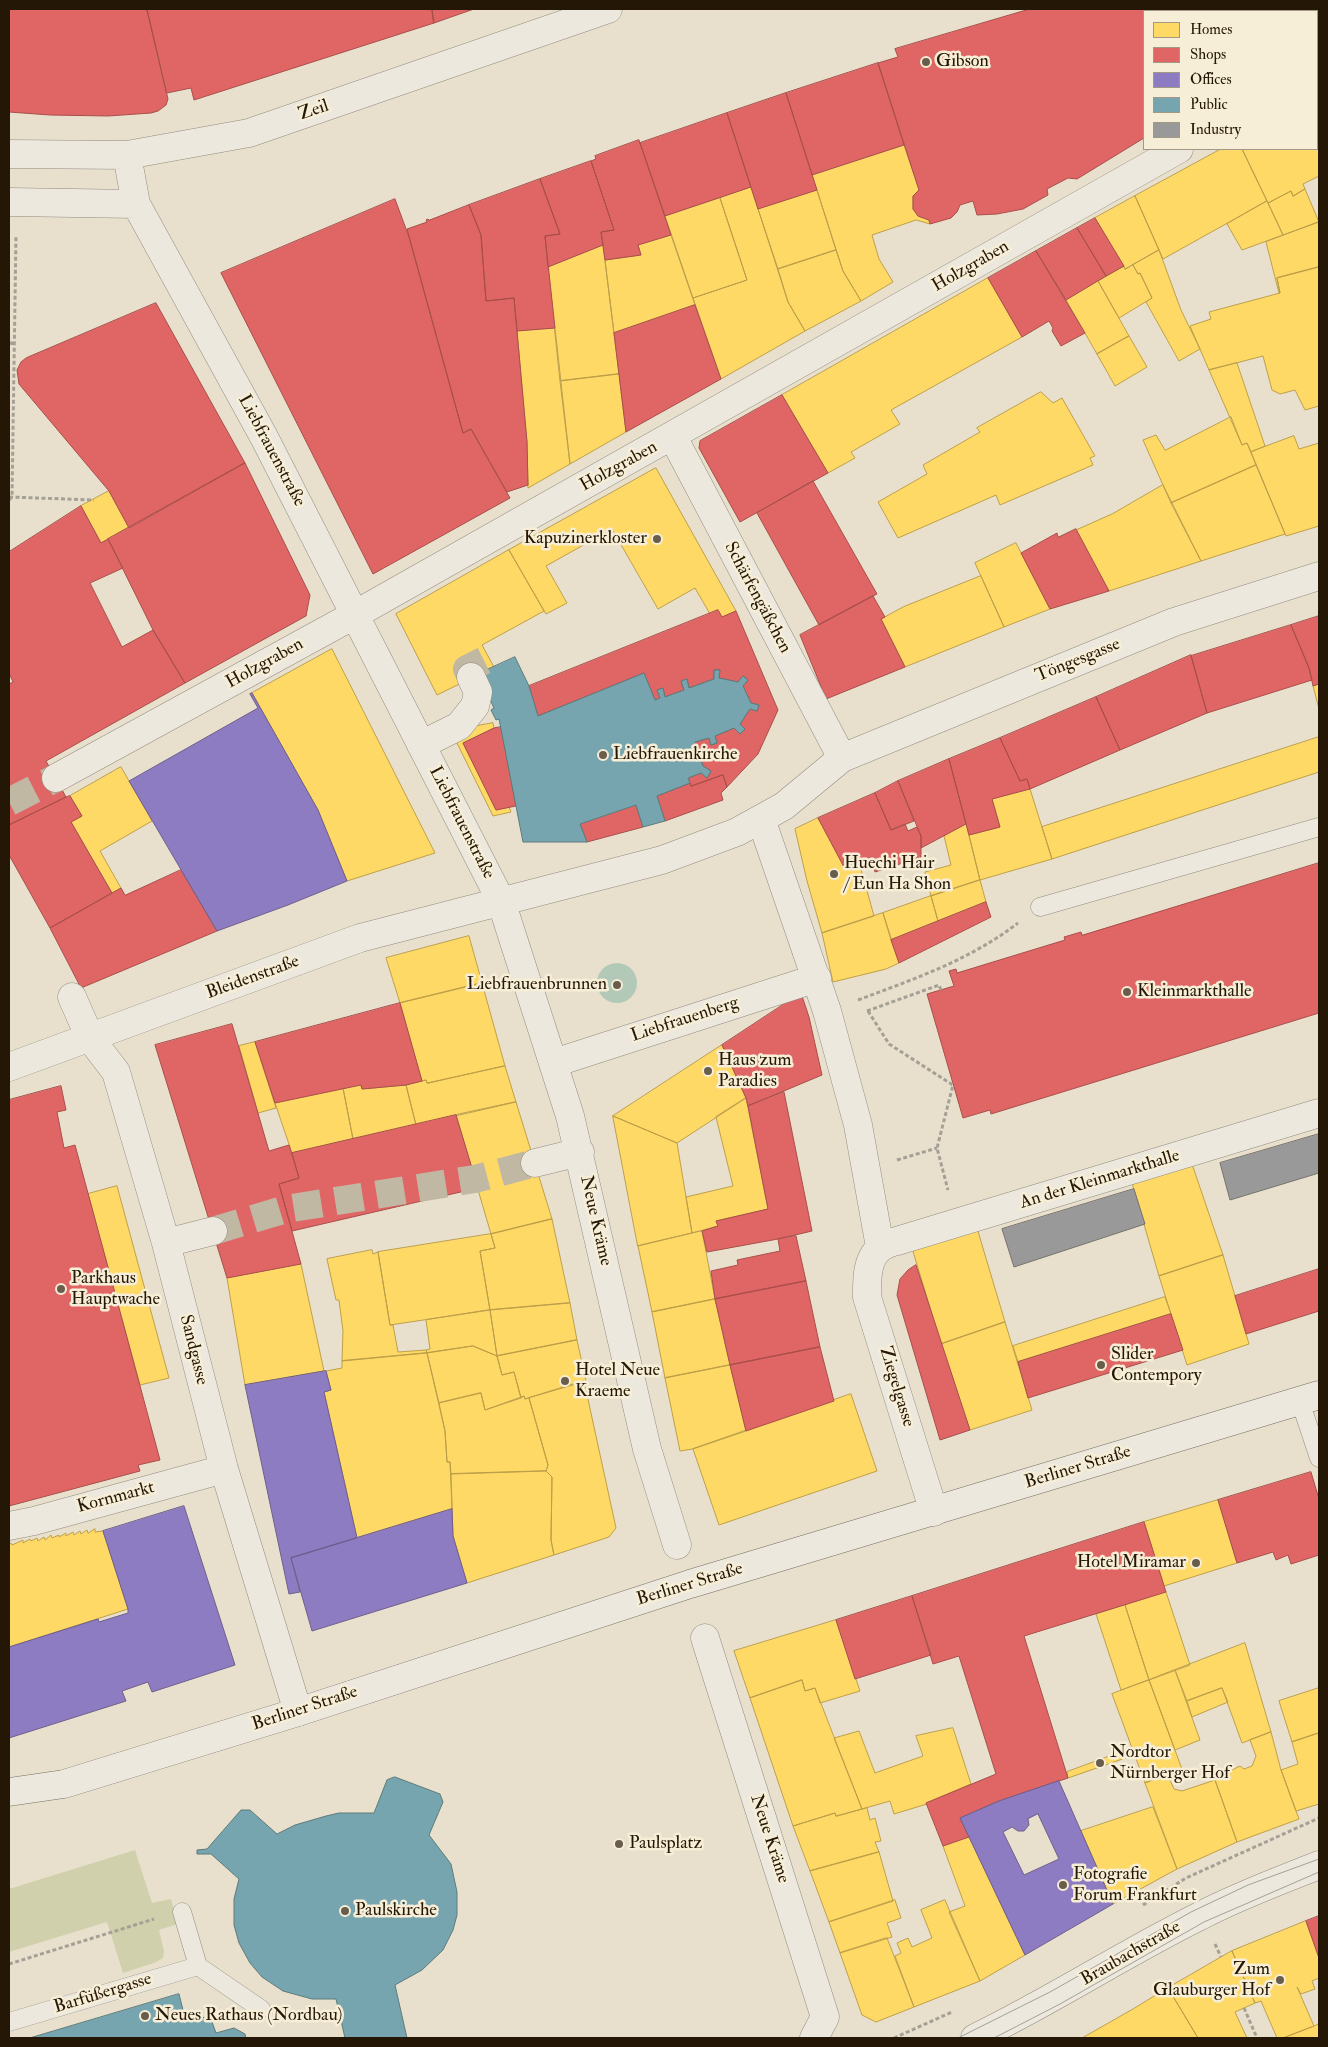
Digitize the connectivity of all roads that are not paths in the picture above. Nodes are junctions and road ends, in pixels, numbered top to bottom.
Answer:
1 (608, 9) edge
2 (1177, 150) edge
3 (9, 154) edge
4 (127, 155) junction
5 (13, 202) edge
6 (136, 204) junction
7 (673, 437) junction
8 (1319, 576) edge
9 (356, 614) junction
10 (471, 677) dead end
11 (421, 745) junction
12 (842, 758) junction
13 (56, 778) tunnel mouth
14 (761, 819) junction
15 (1319, 827) edge
16 (501, 901) junction
17 (1040, 906) road end
18 (821, 992) junction
19 (72, 998) dead end
20 (90, 1038) junction
21 (554, 1063) junction
22 (9, 1067) edge
23 (1319, 1113) edge
24 (580, 1152) junction
25 (535, 1163) tunnel mouth
26 (213, 1230) tunnel mouth
27 (166, 1243) junction
28 (875, 1255) junction
29 (1310, 1398) edge
30 (1319, 1458) edge
31 (224, 1469) junction
32 (934, 1512) junction
33 (9, 1526) edge
34 (677, 1545) dead end
35 (705, 1638) dead end
36 (298, 1712) junction
37 (64, 1784) junction
38 (9, 1792) edge
39 (9, 1813) edge
40 (1319, 1865) edge
41 (182, 1912) dead end
42 (198, 1966) junction
43 (262, 2010) dead end
44 (9, 2022) edge
45 (814, 2038) edge
46 (975, 2038) edge

1 - 4 street, Zeil
2 - 7 street, Holzgraben
3 - 4 street, Zeil
4 - 6 street, Liebfrauenstraße
5 - 6 street
6 - 9 street, Liebfrauenstraße
7 - 9 street, Holzgraben
7 - 12 street, Schärfengäßchen
8 - 12 street, Töngesgasse
9 - 11 street, Liebfrauenstraße
9 - 13 street, Holzgraben
10 - 11 street, Liebfrauenstraße
11 - 16 street, Liebfrauenstraße
12 - 14 street
14 - 16 street
14 - 18 street
15 - 17 lane
16 - 20 street, Bleidenstraße
16 - 21 street, Neue Kräme
18 - 21 street, Liebfrauenberg
18 - 28 street
19 - 20 street, Sandgasse
20 - 22 street, Bleidenstraße
20 - 27 street, Sandgasse
21 - 24 street, Neue Kräme
23 - 28 street, An der Kleinmarkthalle
24 - 25 street
24 - 34 street, Neue Kräme
26 - 27 street
27 - 31 street, Sandgasse
28 - 32 street, Ziegelgasse
29 - 30 lane
29 - 32 street, Berliner Straße
31 - 33 street, Kornmarkt
31 - 36 street, Sandgasse
32 - 36 street, Berliner Straße
35 - 45 street, Neue Kräme
36 - 37 street, Berliner Straße
37 - 38 street, Berliner Straße
37 - 39 street, Berliner Straße
40 - 46 street, Braubachstraße
41 - 42 lane
42 - 43 lane
42 - 44 lane, Barfüßergasse

